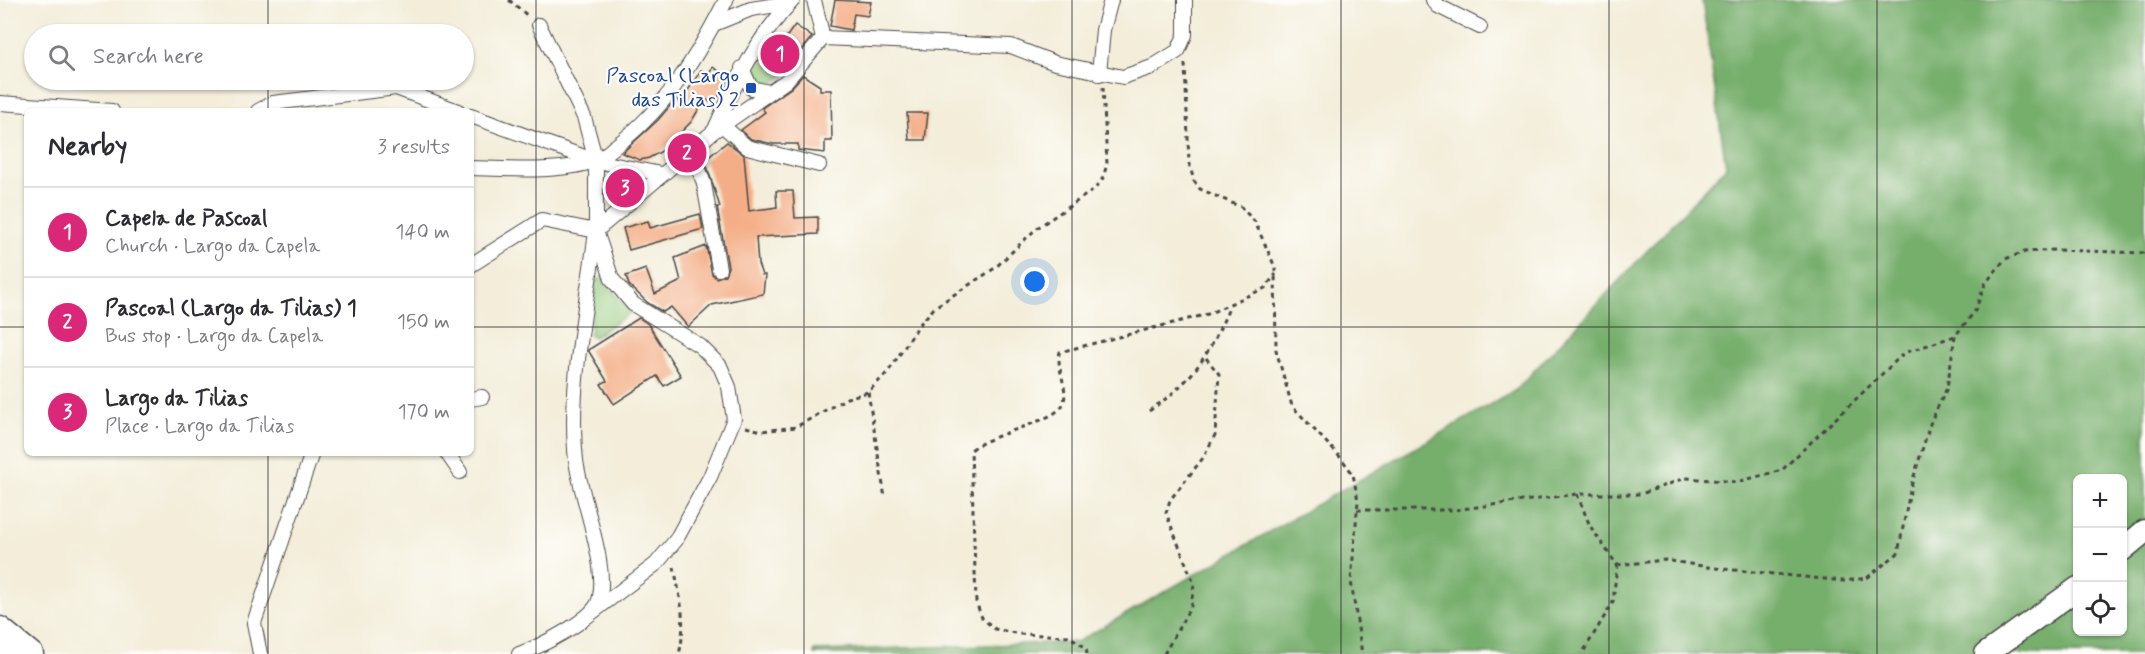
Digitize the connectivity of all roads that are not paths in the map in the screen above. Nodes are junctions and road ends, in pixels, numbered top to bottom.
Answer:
1 (726, 0) edge
2 (814, 0) edge
3 (1111, 0) edge
4 (1185, 0) edge
5 (1433, 0) edge
6 (791, 2) edge
7 (714, 24) junction
8 (539, 25) road end
9 (1480, 27) dead end
10 (823, 38) junction
11 (742, 68) junction
12 (1099, 74) junction
13 (380, 90) edge
14 (401, 90) edge
15 (770, 92) junction
16 (0, 103) edge
17 (69, 108) edge
18 (264, 108) edge
19 (450, 108) edge
20 (474, 117) edge
21 (718, 128) junction
22 (693, 149) junction
23 (596, 161) junction
24 (819, 165) dead end
25 (474, 168) edge
26 (661, 174) junction
27 (596, 231) junction
28 (474, 263) edge
29 (718, 269) dead end
30 (311, 456) edge
31 (449, 456) edge
32 (460, 472) dead end
33 (2145, 531) edge
34 (2127, 546) edge
35 (2073, 592) edge
36 (581, 621) junction
37 (0, 628) edge
38 (0, 648) edge
39 (526, 653) edge
40 (10, 654) edge
41 (32, 654) edge
42 (260, 654) edge
43 (1986, 654) edge

1 - 7 street
2 - 10 street
3 - 12 street
4 - 12 street
5 - 9 street
6 - 7 street
6 - 11 street
7 - 23 street
8 - 23 street
10 - 12 street
10 - 15 street
11 - 15 street
11 - 21 street
13 - 18 street
14 - 19 street
15 - 21 street
16 - 17 street
20 - 23 street
21 - 22 street
21 - 24 street
22 - 26 street
22 - 29 street
23 - 25 street
23 - 26 street
23 - 27 street
26 - 27 street
27 - 28 street
27 - 36 street
27 - 36 street
30 - 42 street
31 - 32 street
33 - 34 highway
35 - 43 highway
36 - 39 street
37 - 41 highway
38 - 40 highway

